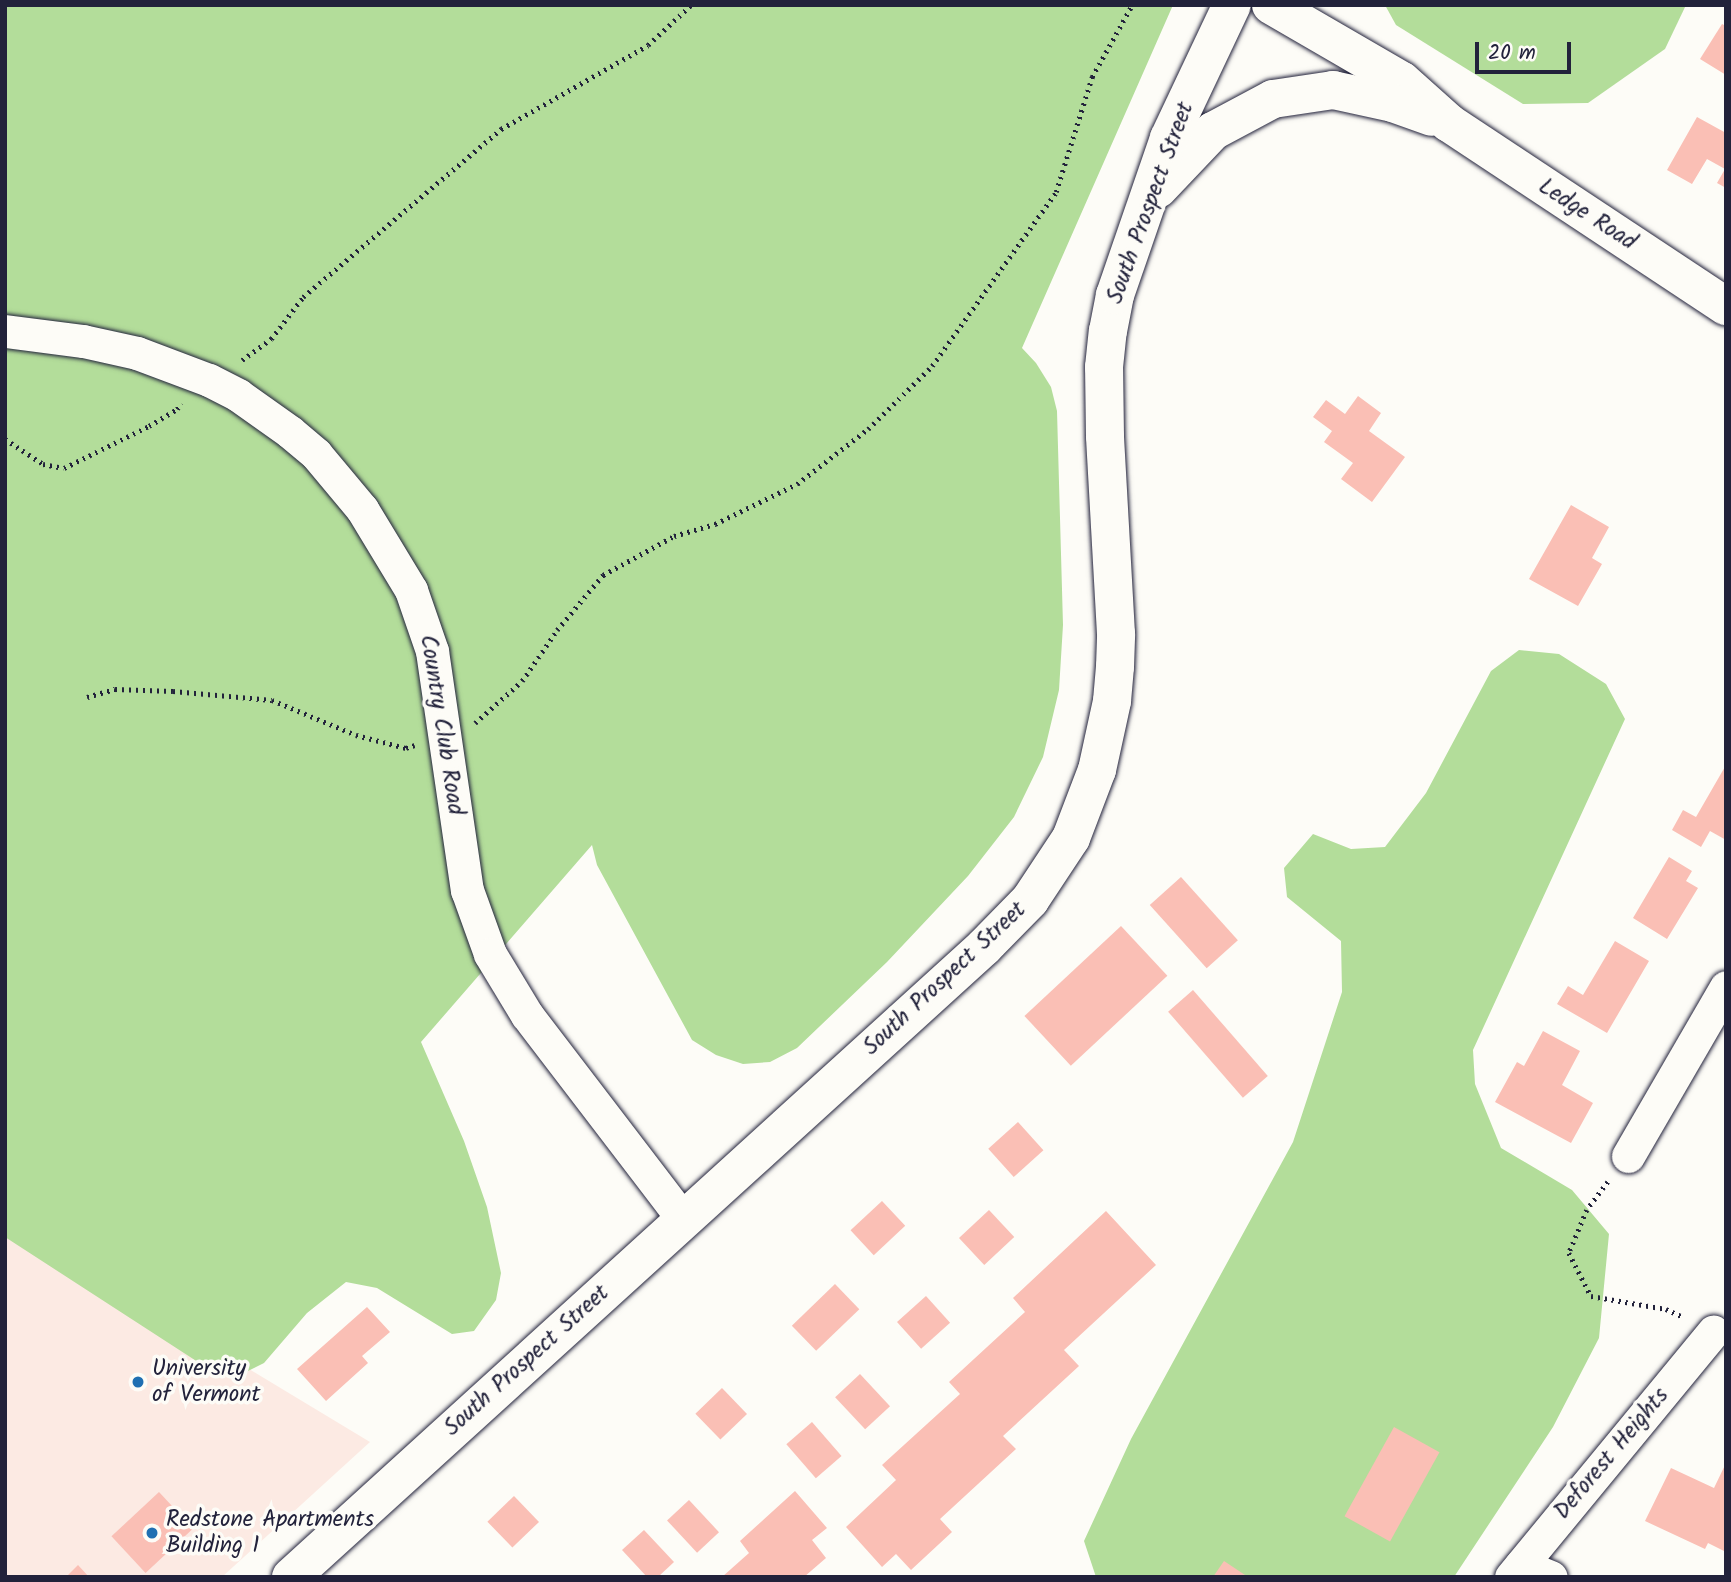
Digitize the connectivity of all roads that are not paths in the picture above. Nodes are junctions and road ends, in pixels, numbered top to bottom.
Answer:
1 (1232, 5) edge
2 (1271, 5) edge
3 (1448, 123) junction
4 (1152, 195) junction
5 (1726, 306) edge
6 (5, 331) edge
7 (1726, 987) edge
8 (1628, 1156) road end
9 (683, 1219) junction
10 (1713, 1332) road end
11 (1528, 1573) edge
12 (291, 1577) edge

1 - 4 street, South Prospect Street
2 - 3 street, Ledge Road
3 - 4 street, Ledge Road
3 - 5 street, Ledge Road
4 - 9 street, South Prospect Street
6 - 9 street, Country Club Road
7 - 8 street
9 - 12 street, South Prospect Street
10 - 11 street, Deforest Heights

